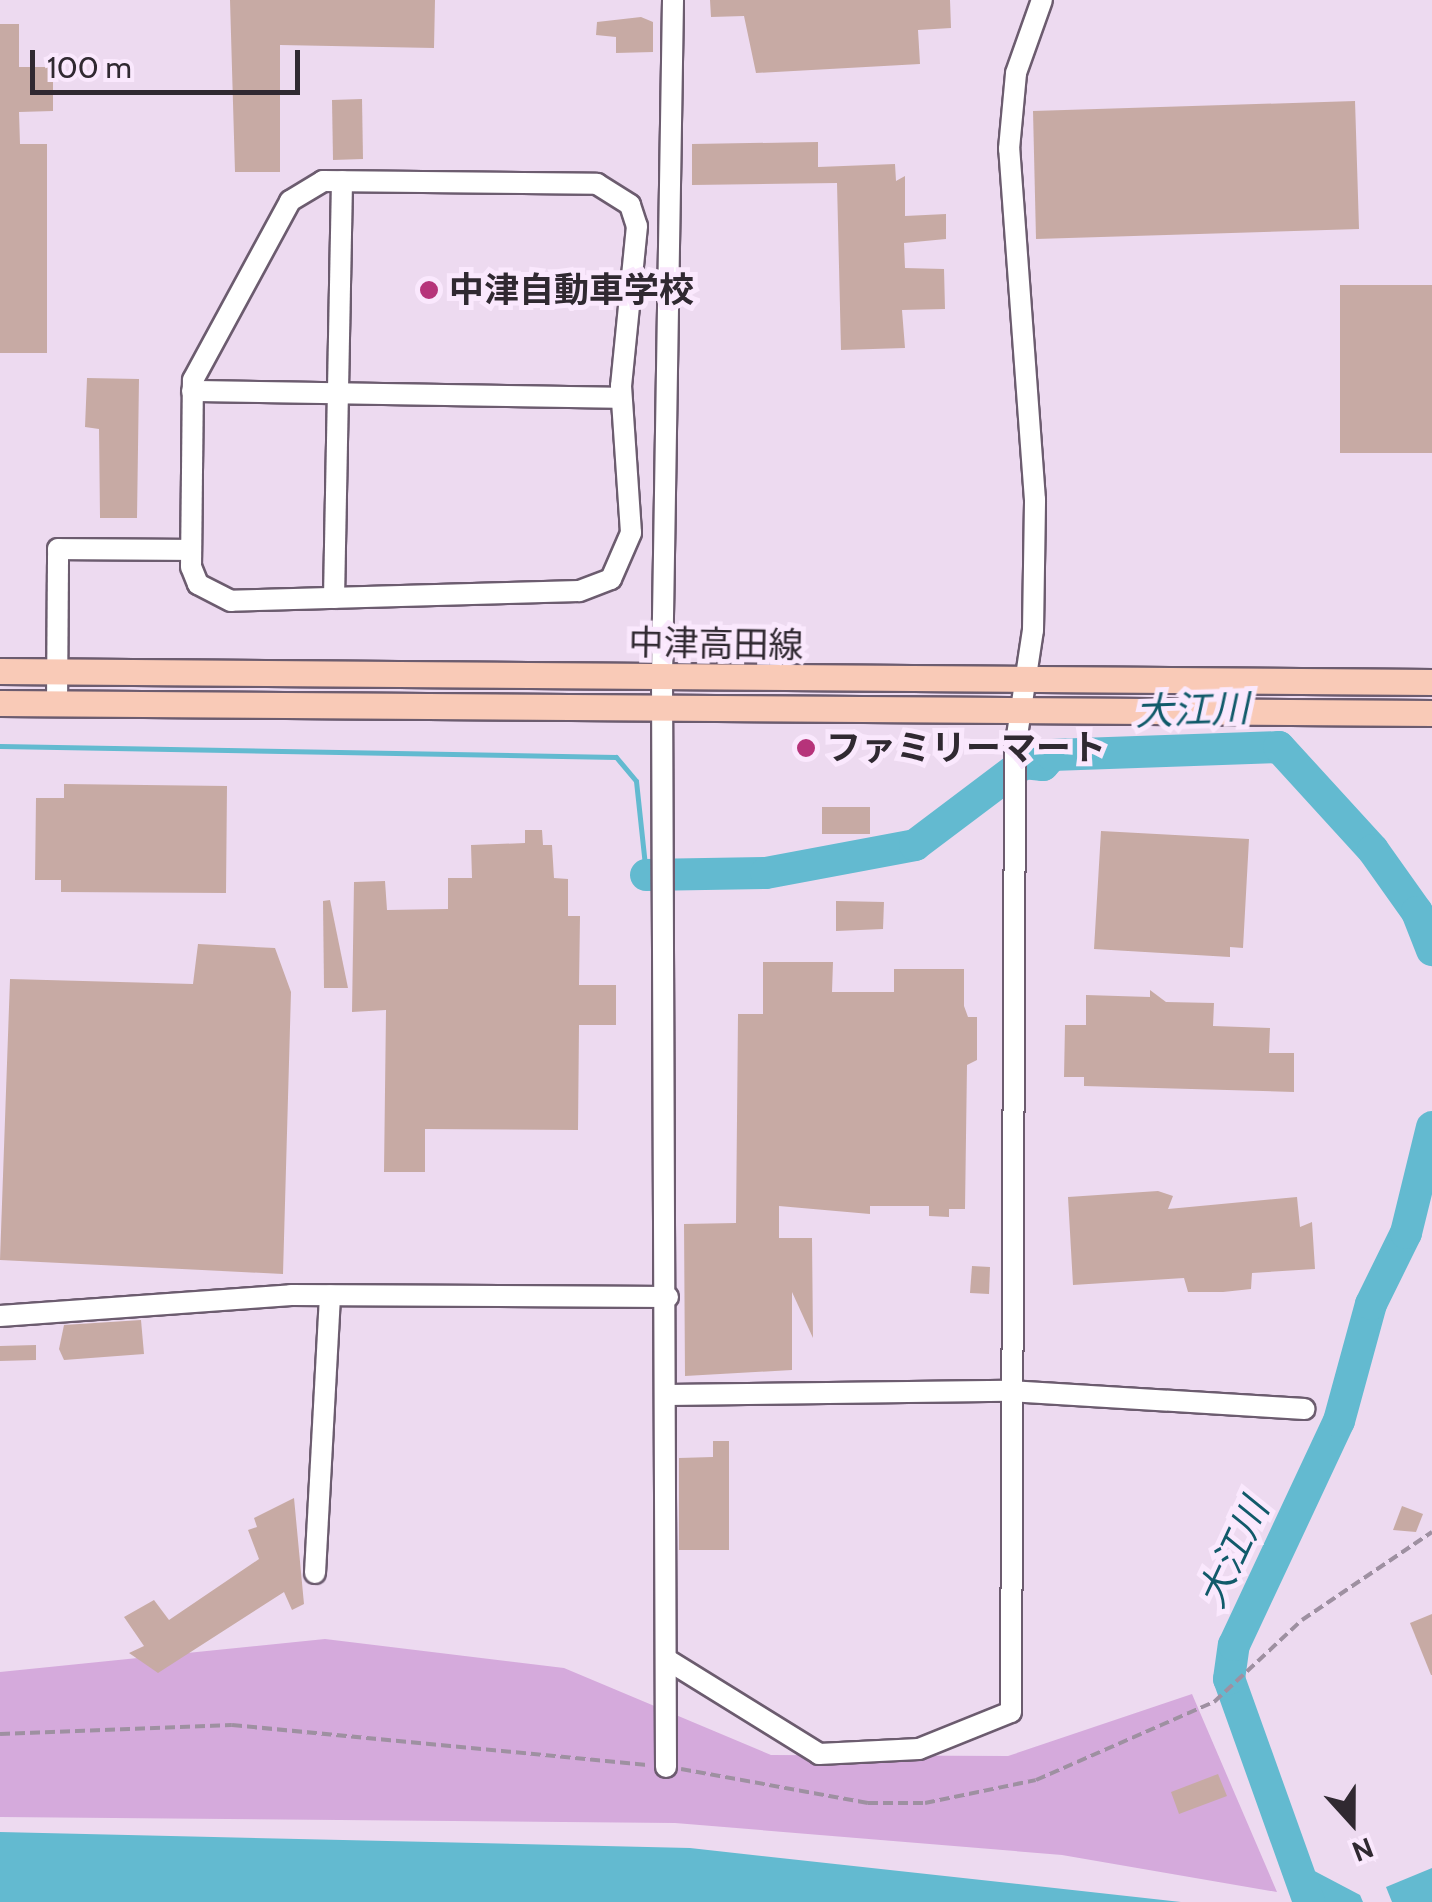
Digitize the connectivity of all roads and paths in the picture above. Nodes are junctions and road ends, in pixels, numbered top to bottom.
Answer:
1 (673, 0) edge
2 (1042, 0) edge
3 (342, 181) junction
4 (192, 391) junction
5 (338, 394) junction
6 (621, 398) junction
7 (191, 550) junction
8 (334, 598) junction
9 (0, 672) edge
10 (56, 672) junction
11 (662, 678) junction
12 (1026, 682) junction
13 (1432, 682) edge
14 (0, 703) edge
15 (57, 704) junction
16 (662, 708) junction
17 (1018, 711) junction
18 (1432, 713) edge
19 (330, 1296) junction
20 (668, 1297) junction
21 (0, 1316) edge
22 (1010, 1391) junction
23 (667, 1396) junction
24 (1304, 1409) dead end
25 (1432, 1532) edge
26 (315, 1573) dead end
27 (666, 1659) junction
28 (0, 1734) edge
29 (666, 1767) junction

1 - 11 street
2 - 12 street
3 - 4 street
3 - 5 street
3 - 6 street
4 - 5 street
4 - 7 street
5 - 6 street
5 - 8 street
6 - 8 street
7 - 8 street
7 - 10 street
9 - 10 main road, 中津高田線
10 - 11 main road, 中津高田線
10 - 15 street
11 - 12 main road, 中津高田線
11 - 16 street
12 - 13 main road, 中津高田線
12 - 17 street
14 - 15 main road, 中津高田線
15 - 16 main road, 中津高田線
16 - 17 main road, 中津高田線
16 - 20 street
17 - 18 main road, 中津高田線
17 - 22 street
19 - 20 street
19 - 21 street
19 - 26 street
20 - 23 street
22 - 23 street
22 - 24 street
22 - 27 street
23 - 27 street
25 - 29 path
27 - 29 street
28 - 29 path

